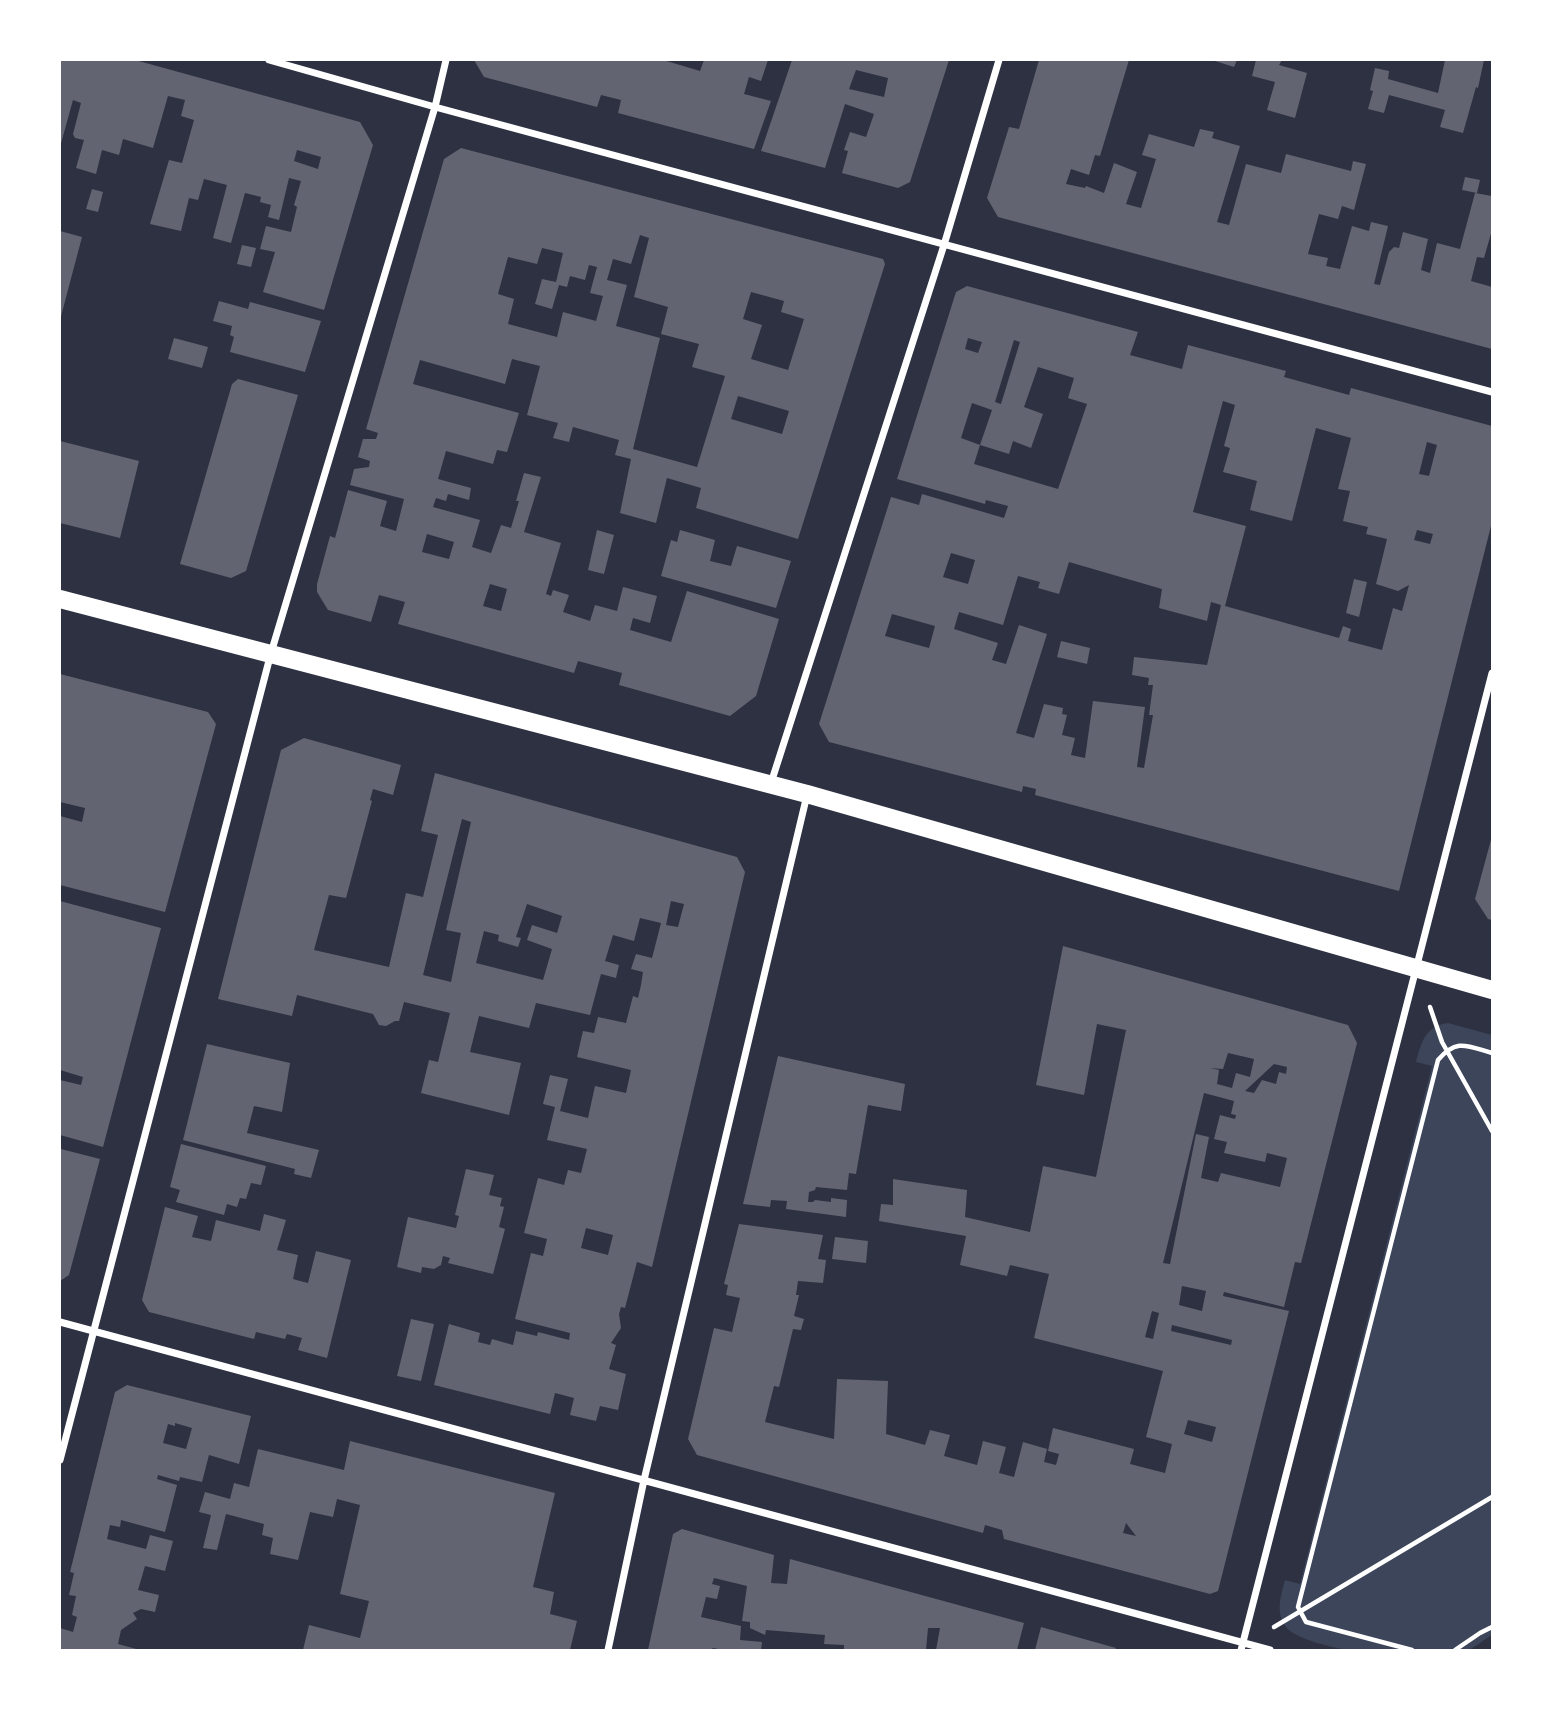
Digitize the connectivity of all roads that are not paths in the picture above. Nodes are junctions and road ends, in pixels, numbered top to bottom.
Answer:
1 (269, 60) edge
2 (446, 60) edge
3 (999, 60) edge
4 (435, 107) junction
5 (944, 245) junction
6 (1493, 393) edge
7 (60, 599) edge
8 (271, 653) junction
9 (1493, 673) edge
10 (770, 785) junction
11 (807, 794) junction
12 (1416, 969) junction
13 (1493, 990) edge
14 (60, 1322) edge
15 (93, 1330) junction
16 (60, 1460) edge
17 (644, 1480) junction
18 (1242, 1647) edge
19 (608, 1650) edge
20 (1270, 1650) edge

1 - 4 street
2 - 4 street
3 - 5 street
4 - 5 street
4 - 8 street
5 - 6 street
5 - 10 street
7 - 8 main road
8 - 10 main road
8 - 15 street
9 - 12 street
10 - 11 main road
11 - 12 main road
11 - 17 street
12 - 13 main road
12 - 18 street
14 - 15 street
15 - 16 street
15 - 17 street
17 - 18 street
17 - 19 street
18 - 20 street

